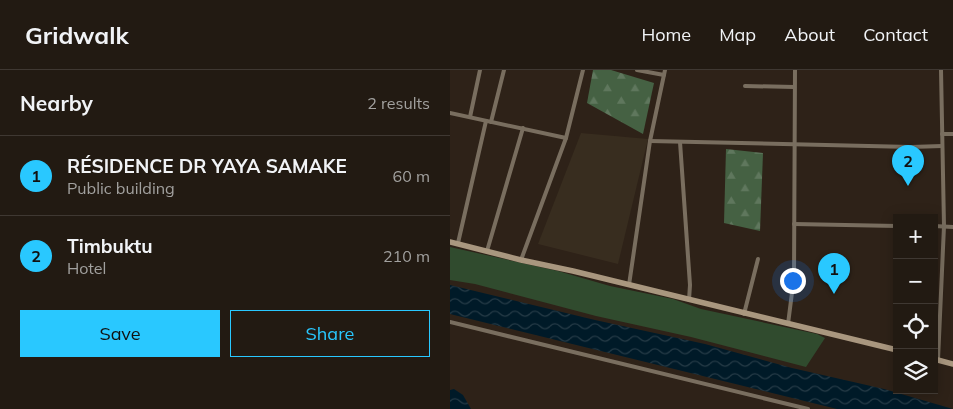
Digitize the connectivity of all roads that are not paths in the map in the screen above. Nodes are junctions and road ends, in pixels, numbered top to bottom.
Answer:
1 (480, 70) edge
2 (504, 70) edge
3 (583, 70) edge
4 (637, 70) edge
5 (665, 70) edge
6 (795, 70) edge
7 (942, 70) edge
8 (664, 76) junction
9 (745, 86) dead end
10 (794, 87) junction
11 (450, 113) edge
12 (470, 117) junction
13 (488, 121) junction
14 (523, 128) junction
15 (942, 134) junction
16 (953, 134) edge
17 (566, 138) junction
18 (650, 141) junction
19 (680, 142) junction
20 (794, 145) junction
21 (942, 146) junction
22 (794, 224) junction
23 (893, 226) edge
24 (938, 226) edge
25 (944, 226) junction
26 (953, 227) edge
27 (450, 242) edge
28 (458, 244) junction
29 (487, 251) junction
30 (758, 259) dead end
31 (521, 260) junction
32 (629, 285) junction
33 (689, 300) junction
34 (744, 314) junction
35 (450, 322) edge
36 (788, 324) junction
37 (893, 349) edge
38 (937, 349) edge
39 (938, 360) edge
40 (953, 364) edge
41 (808, 409) edge

1 - 12 street
2 - 13 street
3 - 17 street
4 - 8 street
5 - 8 street
6 - 10 street
7 - 15 street
8 - 18 street
9 - 10 street
10 - 20 street
11 - 12 street
12 - 13 street
13 - 14 street
13 - 28 street
14 - 17 street
14 - 29 street
15 - 16 street
15 - 21 street
17 - 31 street
18 - 19 street
18 - 32 street
19 - 20 street
19 - 33 street
20 - 21 street
20 - 22 street
21 - 25 street
22 - 23 street
22 - 36 street
24 - 25 street
25 - 26 street
25 - 38 street
27 - 28 main road
28 - 29 main road
29 - 31 main road
30 - 34 street
31 - 32 main road
32 - 33 main road
33 - 34 main road
34 - 36 main road
35 - 41 street
36 - 37 main road
39 - 40 main road

